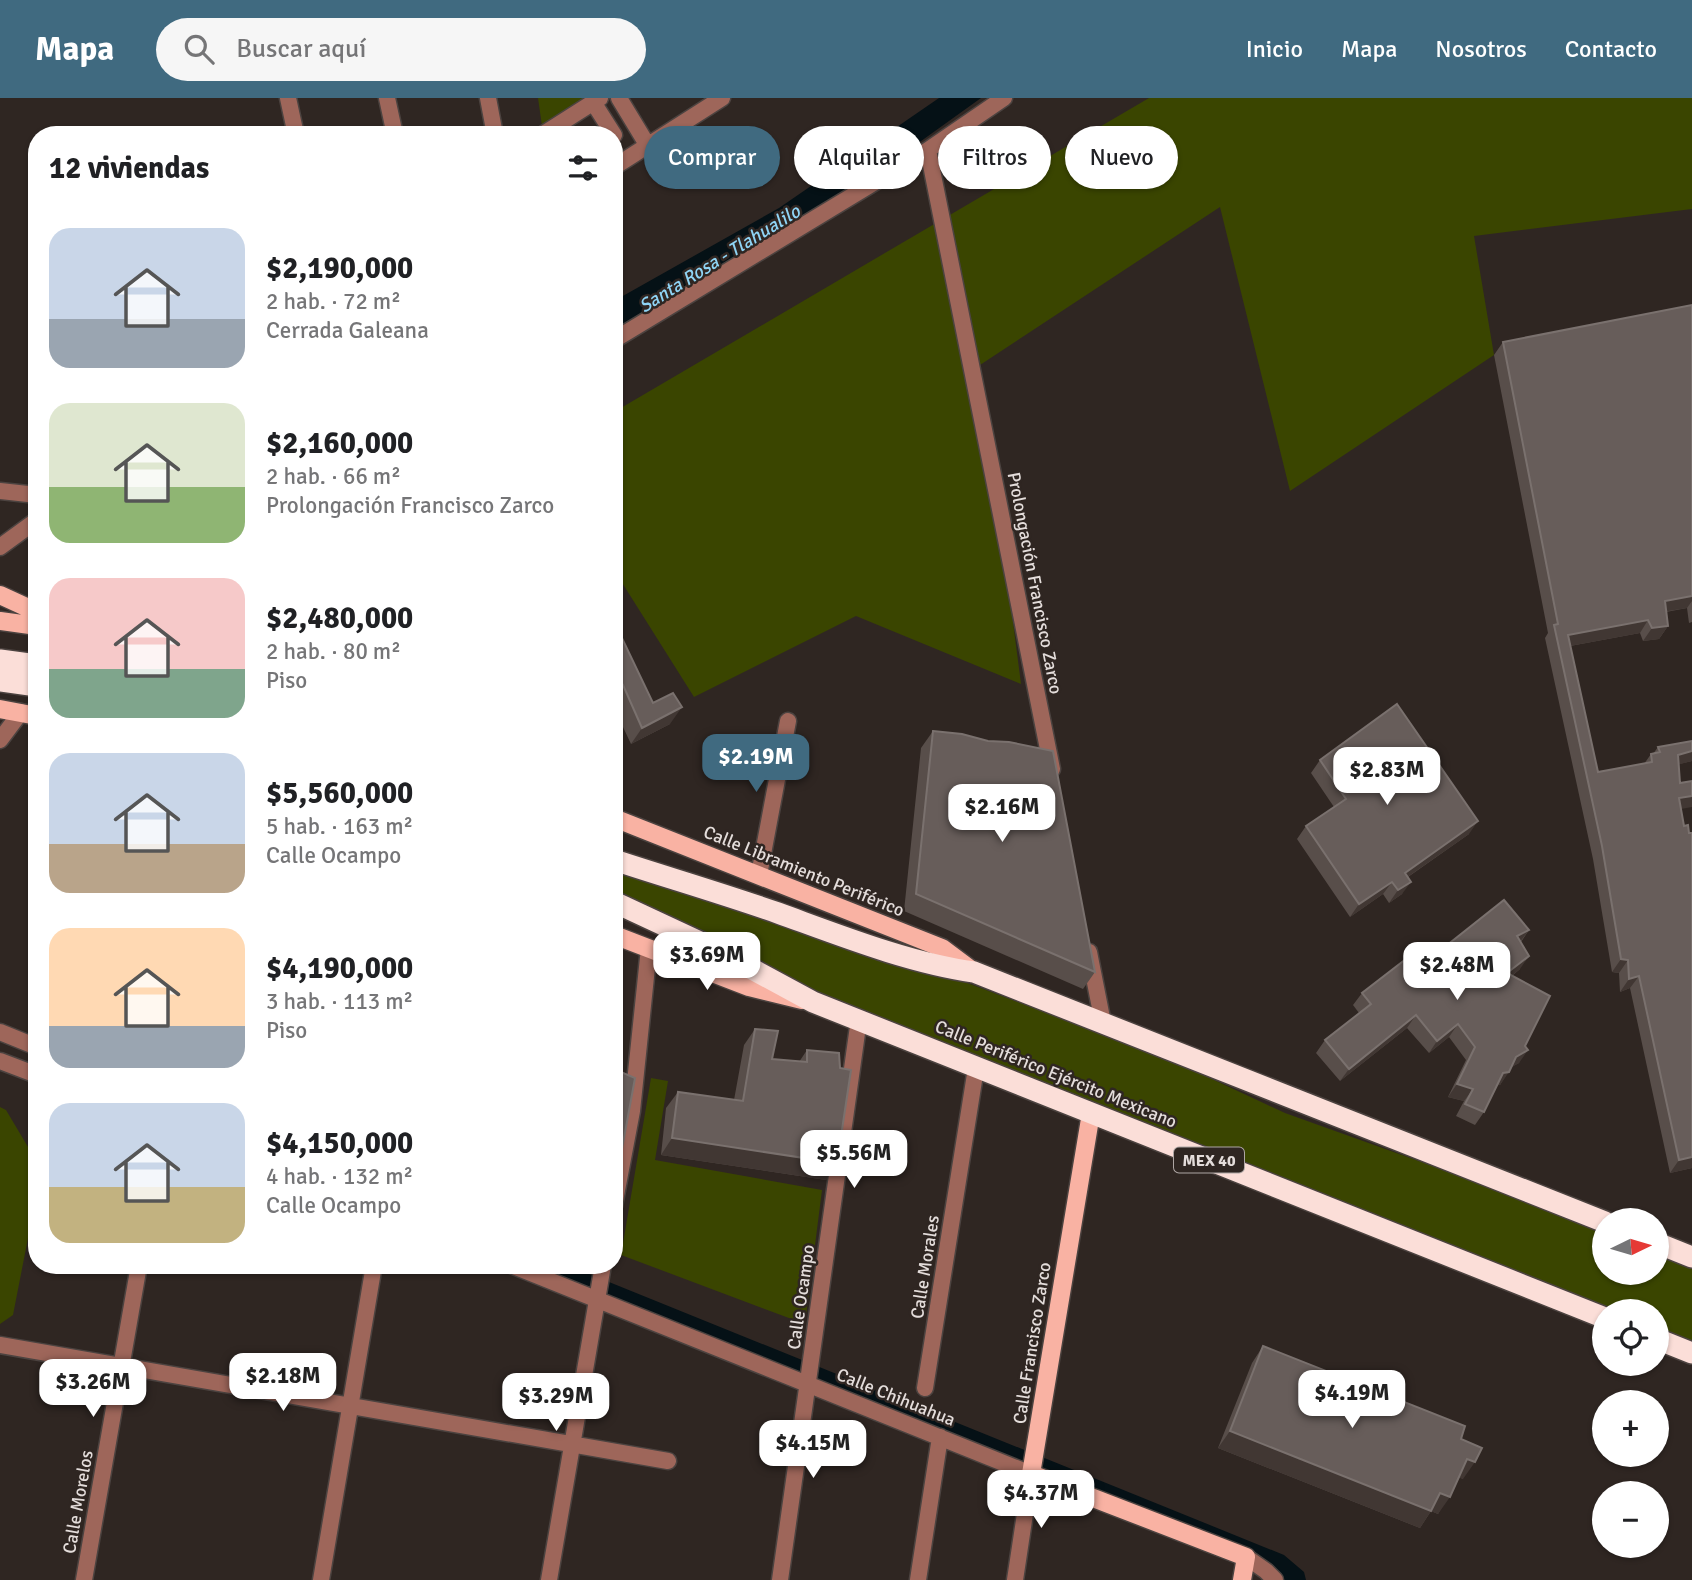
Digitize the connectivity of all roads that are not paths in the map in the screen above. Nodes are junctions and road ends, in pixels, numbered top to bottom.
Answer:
1 (288, 98) edge
2 (387, 98) edge
3 (488, 98) edge
4 (619, 98) edge
5 (722, 98) edge
6 (1004, 98) edge
7 (596, 100) edge
8 (294, 126) edge
9 (393, 126) edge
10 (493, 126) edge
11 (556, 126) edge
12 (609, 126) edge
13 (679, 126) edge
14 (644, 139) edge
15 (644, 148) edge
16 (928, 150) junction
17 (623, 161) edge
18 (623, 335) edge
19 (0, 491) edge
20 (28, 494) edge
21 (28, 527) edge
22 (0, 547) edge
23 (0, 595) edge
24 (28, 608) edge
25 (0, 621) edge
26 (28, 625) edge
27 (0, 660) edge
28 (28, 664) edge
29 (0, 681) edge
30 (28, 685) edge
31 (0, 709) edge
32 (28, 714) edge
33 (28, 715) edge
34 (789, 720) dead end
35 (0, 740) edge
36 (1057, 791) edge
37 (623, 822) edge
38 (623, 863) edge
39 (759, 875) junction
40 (623, 906) edge
41 (623, 938) edge
42 (1087, 941) edge
43 (649, 948) junction
44 (974, 972) junction
45 (813, 1002) junction
46 (859, 1019) junction
47 (1103, 1023) junction
48 (0, 1032) edge
49 (28, 1043) edge
50 (0, 1061) edge
51 (976, 1068) junction
52 (28, 1072) edge
53 (1091, 1113) junction
54 (623, 1158) edge
55 (1592, 1217) edge
56 (1670, 1248) edge
57 (1692, 1257) edge
58 (137, 1274) edge
59 (372, 1274) edge
60 (537, 1274) edge
61 (602, 1274) edge
62 (598, 1295) junction
63 (1592, 1313) edge
64 (1669, 1344) edge
65 (0, 1345) edge
66 (1692, 1353) edge
67 (121, 1366) junction
68 (809, 1380) junction
69 (925, 1388) dead end
70 (350, 1406) junction
71 (940, 1437) junction
72 (572, 1444) junction
73 (668, 1461) dead end
74 (1032, 1470) junction
75 (1246, 1558) junction
76 (84, 1580) edge
77 (321, 1580) edge
78 (549, 1580) edge
79 (780, 1580) edge
80 (918, 1580) edge
81 (1015, 1580) edge
82 (1242, 1580) edge
83 (1275, 1580) edge

1 - 8 street
2 - 9 street
3 - 10 street
4 - 14 street
5 - 13 street
6 - 16 street
7 - 11 street
7 - 12 street
15 - 17 street
16 - 18 street
16 - 36 street, Prolongación Francisco Zarco
19 - 20 street
21 - 22 street
23 - 24 main road
25 - 26 main road
27 - 28 highway
29 - 30 highway
31 - 32 main road
33 - 35 street
34 - 39 street
37 - 39 main road, Calle Libramiento Periférico
38 - 44 highway
39 - 44 main road, Calle Libramiento Periférico
40 - 45 highway, Calle Periférico Ejército Mexicano / MEX 40
41 - 43 main road, MEX 40
42 - 47 street
43 - 45 main road, MEX 40
43 - 54 street
44 - 47 highway
45 - 46 highway, Calle Periférico Ejército Mexicano / MEX 40
46 - 51 highway, Calle Periférico Ejército Mexicano / MEX 40
46 - 68 street, Calle Ocampo
47 - 55 highway
48 - 49 street
50 - 52 street
51 - 53 highway, Calle Periférico Ejército Mexicano / MEX 40
51 - 69 street, Calle Morales
53 - 63 highway, Calle Periférico Ejército Mexicano / MEX 40
53 - 74 main road, Calle Francisco Zarco
56 - 57 highway
58 - 67 street, Calle Morelos
59 - 70 street
60 - 62 street, Calle Chihuahua
61 - 62 street
62 - 68 street, Calle Chihuahua
62 - 72 street
64 - 66 highway
65 - 67 street
67 - 70 street
67 - 76 street, Calle Morelos
68 - 71 street, Calle Chihuahua
68 - 79 street, Calle Ocampo
70 - 72 street
70 - 77 street
71 - 74 street, Calle Chihuahua
71 - 80 street
72 - 73 street
72 - 78 street
74 - 75 main road, Calle Chihuahua
74 - 81 street, Calle Francisco Zarco
75 - 82 main road
75 - 83 street

